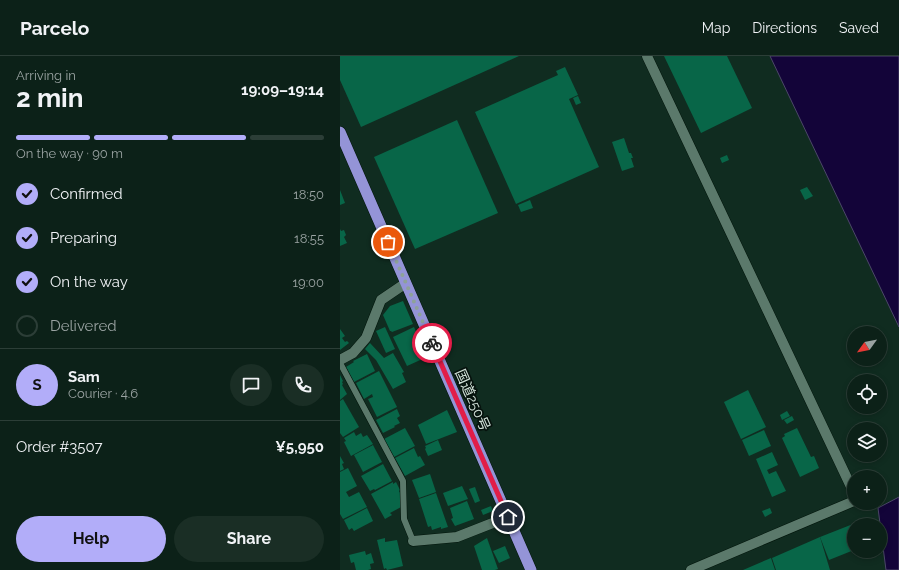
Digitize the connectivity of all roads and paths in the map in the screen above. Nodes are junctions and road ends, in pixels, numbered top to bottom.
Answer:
1 (647, 56) edge
2 (340, 132) edge
3 (406, 283) junction
4 (340, 361) edge
5 (847, 478) edge
6 (847, 504) edge
7 (508, 517) junction
8 (413, 541) joint
9 (531, 570) edge
10 (691, 570) edge

1 - 5 street
2 - 3 highway, 国道250号
3 - 4 street
3 - 7 highway, 国道250号
4 - 8 lane
6 - 10 street
7 - 8 street
7 - 9 highway, 国道250号

